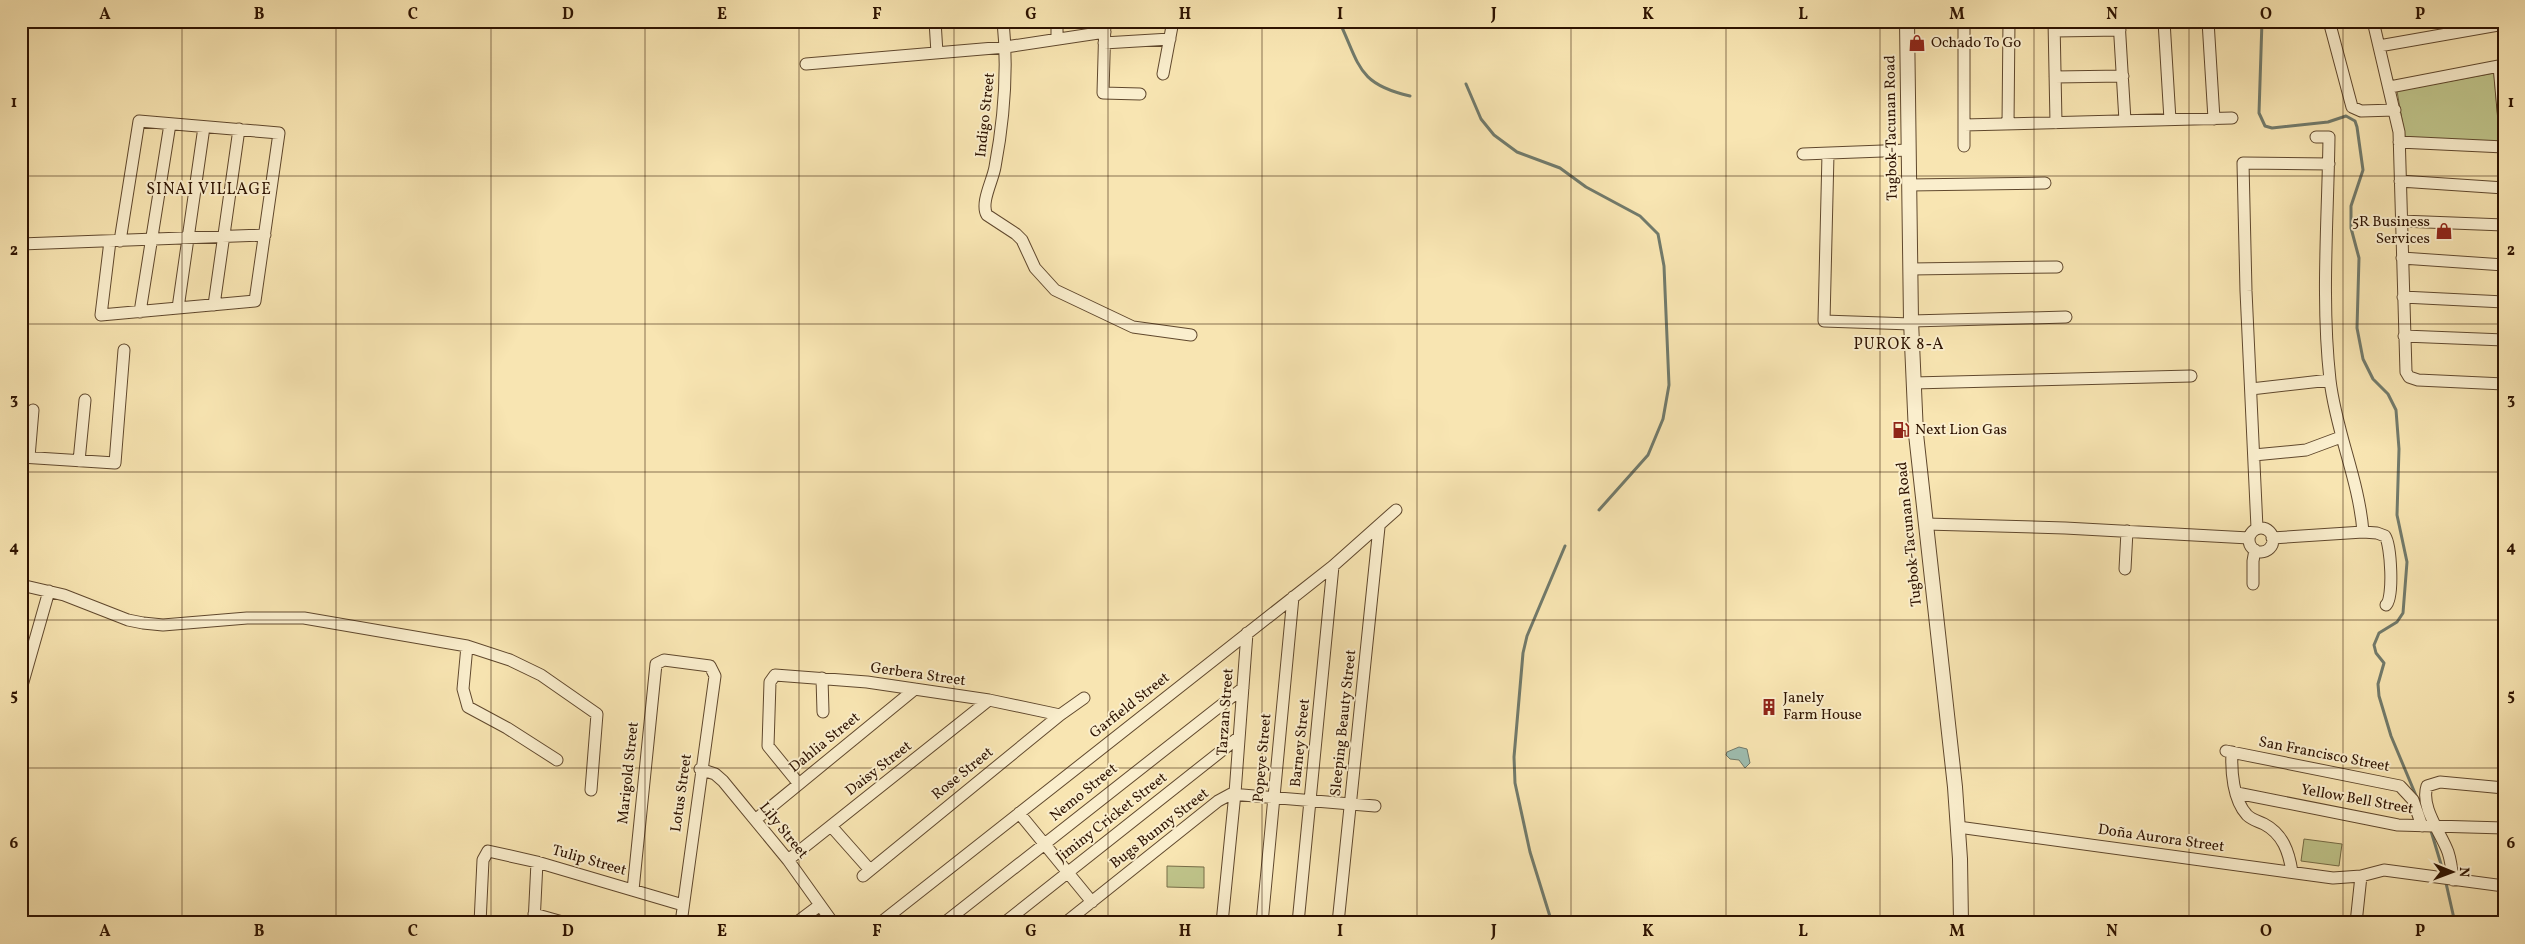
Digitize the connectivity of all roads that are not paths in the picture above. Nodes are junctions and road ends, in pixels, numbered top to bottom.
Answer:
1 (935, 21) edge
2 (1003, 21) edge
3 (1057, 21) edge
4 (1174, 21) edge
5 (1907, 21) edge
6 (1964, 21) edge
7 (2009, 21) edge
8 (2164, 21) edge
9 (2208, 21) edge
10 (2329, 21) edge
11 (2373, 21) edge
12 (2504, 24) edge
13 (2054, 26) edge
14 (2120, 26) edge
15 (1104, 32) edge
16 (1057, 39) junction
17 (1170, 39) junction
18 (2379, 46) junction
19 (1006, 47) junction
20 (937, 53) junction
21 (806, 64) dead end
22 (2501, 66) edge
23 (1163, 74) dead end
24 (2123, 76) junction
25 (2055, 77) junction
26 (2390, 87) junction
27 (1140, 94) dead end
28 (2396, 110) junction
29 (2214, 118) junction
30 (2232, 118) dead end
31 (2170, 120) junction
32 (2126, 121) junction
33 (2504, 121) edge
34 (2056, 123) junction
35 (170, 124) junction
36 (2008, 124) junction
37 (1964, 125) junction
38 (204, 127) junction
39 (239, 130) junction
40 (2316, 137) dead end
41 (2399, 142) junction
42 (1964, 146) dead end
43 (2504, 147) edge
44 (1909, 150) junction
45 (1803, 154) dead end
46 (1828, 154) junction
47 (2329, 164) junction
48 (2400, 181) junction
49 (2045, 183) dead end
50 (1909, 185) junction
51 (2504, 188) edge
52 (2401, 220) junction
53 (2504, 225) edge
54 (265, 236) junction
55 (223, 237) junction
56 (188, 238) junction
57 (151, 240) junction
58 (115, 241) junction
59 (21, 244) edge
60 (2402, 258) junction
61 (2504, 265) edge
62 (2057, 267) dead end
63 (1911, 269) junction
64 (2403, 296) junction
65 (2504, 302) edge
66 (214, 305) junction
67 (178, 308) junction
68 (140, 312) junction
69 (2066, 317) dead end
70 (1911, 322) junction
71 (1191, 335) dead end
72 (2404, 336) junction
73 (2504, 340) edge
74 (124, 350) dead end
75 (2191, 376) dead end
76 (2330, 380) junction
77 (1913, 383) junction
78 (2504, 384) edge
79 (2250, 389) junction
80 (85, 400) dead end
81 (33, 410) dead end
82 (2341, 437) junction
83 (2254, 455) junction
84 (25, 457) edge
85 (79, 461) junction
86 (1396, 510) dead end
87 (1925, 520) junction
88 (1379, 527) junction
89 (2257, 528) junction
90 (2127, 531) junction
91 (2363, 532) junction
92 (2249, 538) junction
93 (2272, 538) junction
94 (2255, 550) junction
95 (1333, 566) junction
96 (2125, 569) dead end
97 (2253, 584) dead end
98 (21, 585) edge
99 (50, 591) junction
100 (1293, 597) junction
101 (2386, 605) dead end
102 (1247, 633) junction
103 (467, 646) junction
104 (658, 661) joint
105 (822, 678) junction
106 (1243, 688) junction
107 (21, 689) edge
108 (915, 689) junction
109 (1084, 698) dead end
110 (989, 700) junction
111 (823, 712) dead end
112 (1060, 714) junction
113 (1239, 737) junction
114 (557, 760) dead end
115 (700, 768) junction
116 (799, 784) junction
117 (2504, 788) edge
118 (591, 790) dead end
119 (1235, 793) junction
120 (2237, 793) junction
121 (1275, 796) junction
122 (1311, 800) junction
123 (1352, 804) junction
124 (1375, 806) dead end
125 (1019, 813) junction
126 (755, 820) junction
127 (2436, 825) junction
128 (831, 826) junction
129 (2422, 826) junction
130 (1958, 827) junction
131 (2504, 828) edge
132 (1044, 844) junction
133 (788, 860) junction
134 (537, 862) junction
135 (2292, 872) junction
136 (1067, 873) junction
137 (2361, 876) junction
138 (2452, 880) junction
139 (2504, 886) edge
140 (633, 890) junction
141 (1092, 902) junction
142 (683, 905) junction
143 (820, 905) junction
144 (534, 918) edge
145 (480, 923) edge
146 (566, 923) edge
147 (681, 923) edge
148 (796, 923) edge
149 (834, 923) edge
150 (880, 923) edge
151 (944, 923) edge
152 (1004, 923) edge
153 (1065, 923) edge
154 (1222, 923) edge
155 (1262, 923) edge
156 (1298, 923) edge
157 (1338, 923) edge
158 (1961, 923) edge
159 (2356, 923) edge

1 - 20 street
2 - 19 street, Indigo Street
3 - 16 street
4 - 17 street
5 - 44 street, Tugbok-Tacunan Road
6 - 37 street
7 - 36 street
8 - 31 street
9 - 29 street
10 - 28 street
11 - 18 street
12 - 18 street
13 - 14 street
13 - 25 street
14 - 24 street
15 - 16 street
15 - 17 street
15 - 27 street
16 - 19 street
17 - 23 street
18 - 26 street
19 - 20 street
19 - 71 street, Indigo Street
20 - 21 street
22 - 26 street
22 - 33 street
24 - 25 street
24 - 32 street
25 - 34 street
26 - 28 street
28 - 41 street
29 - 30 street
29 - 31 street
31 - 32 street
32 - 34 street
34 - 36 street
35 - 38 street
35 - 57 street
35 - 58 street
36 - 37 street
37 - 42 street
38 - 39 street
38 - 56 street
39 - 54 street
39 - 55 street
40 - 47 street
41 - 43 street
41 - 48 street
44 - 46 street
44 - 50 street, Tugbok-Tacunan Road
45 - 46 street
46 - 70 street
47 - 76 street
47 - 79 street
48 - 51 street
48 - 52 street
49 - 50 street
50 - 63 street, Tugbok-Tacunan Road
52 - 53 street
52 - 60 street
54 - 55 street
54 - 66 street
55 - 56 street
55 - 66 street
56 - 57 street
56 - 67 street
57 - 58 street
57 - 68 street
58 - 59 street
58 - 68 street
60 - 61 street
60 - 64 street
62 - 63 street
63 - 70 street, Tugbok-Tacunan Road
64 - 65 street
64 - 72 street
66 - 67 street
67 - 68 street
69 - 70 street
70 - 77 street, Tugbok-Tacunan Road
72 - 73 street
72 - 78 street
74 - 85 street
75 - 77 street
76 - 79 street
76 - 82 street
77 - 87 street, Tugbok-Tacunan Road
79 - 83 street
80 - 85 street
81 - 84 street
82 - 83 street
82 - 91 street
83 - 89 street
84 - 85 street
86 - 88 street, Garfield Street
87 - 90 street
87 - 130 street, Tugbok-Tacunan Road
88 - 95 street, Garfield Street
88 - 123 street, Sleeping Beauty Street
89 - 92 street
89 - 93 street
90 - 92 street
90 - 96 street
91 - 93 street
91 - 101 street
92 - 94 street
93 - 94 street
94 - 97 street
95 - 100 street, Garfield Street
95 - 122 street, Barney Street
98 - 99 street
99 - 103 street
99 - 107 street
100 - 102 street, Garfield Street
100 - 121 street, Popeye Street
102 - 106 street, Tarzan Street
102 - 125 street, Garfield Street
103 - 114 street
103 - 118 street
104 - 115 street, Lotus Street
104 - 140 street, Marigold Street
105 - 108 street, Gerbera Street
105 - 111 street
105 - 116 street, Gerbera Street
106 - 113 street, Tarzan Street
106 - 132 street, Nemo Street
108 - 110 street, Gerbera Street
108 - 116 street, Dahlia Street
109 - 112 street, Rose Street
110 - 112 street, Gerbera Street
110 - 128 street, Daisy Street
112 - 128 street, Rose Street
113 - 119 street, Tarzan Street
113 - 136 street, Jiminy Cricket Street
115 - 126 street, Lily Street
115 - 142 street, Lotus Street
116 - 126 street, Dahlia Street
117 - 127 street
119 - 121 street
119 - 141 street, Bugs Bunny Street
119 - 154 street, Popeye Street
120 - 129 street, Yellow Bell Street
120 - 129 street, San Francisco Street
120 - 135 street
121 - 122 street
121 - 155 street, Popeye Street
122 - 123 street
122 - 156 street, Barney Street
123 - 124 street
123 - 157 street, Sleeping Beauty Street
125 - 132 street
125 - 150 street, Garfield Street
126 - 133 street, Lily Street
127 - 129 street, Yellow Bell Street
127 - 131 street, Yellow Bell Street
127 - 138 street
128 - 133 street, Daisy Street
130 - 135 street, Doña Aurora Street
130 - 158 street, Tugbok-Tacunan Road
132 - 136 street
132 - 151 street, Nemo Street
133 - 143 street, Lily Street
134 - 140 street, Tulip Street
134 - 144 street
134 - 145 street, Tulip Street
135 - 137 street, Doña Aurora Street
136 - 141 street
136 - 152 street, Jiminy Cricket Street
137 - 138 street
137 - 159 street
138 - 139 street
140 - 142 street, Tulip Street
141 - 153 street, Bugs Bunny Street
142 - 147 street, Lotus Street
143 - 148 street
143 - 149 street, Lily Street
144 - 146 street

